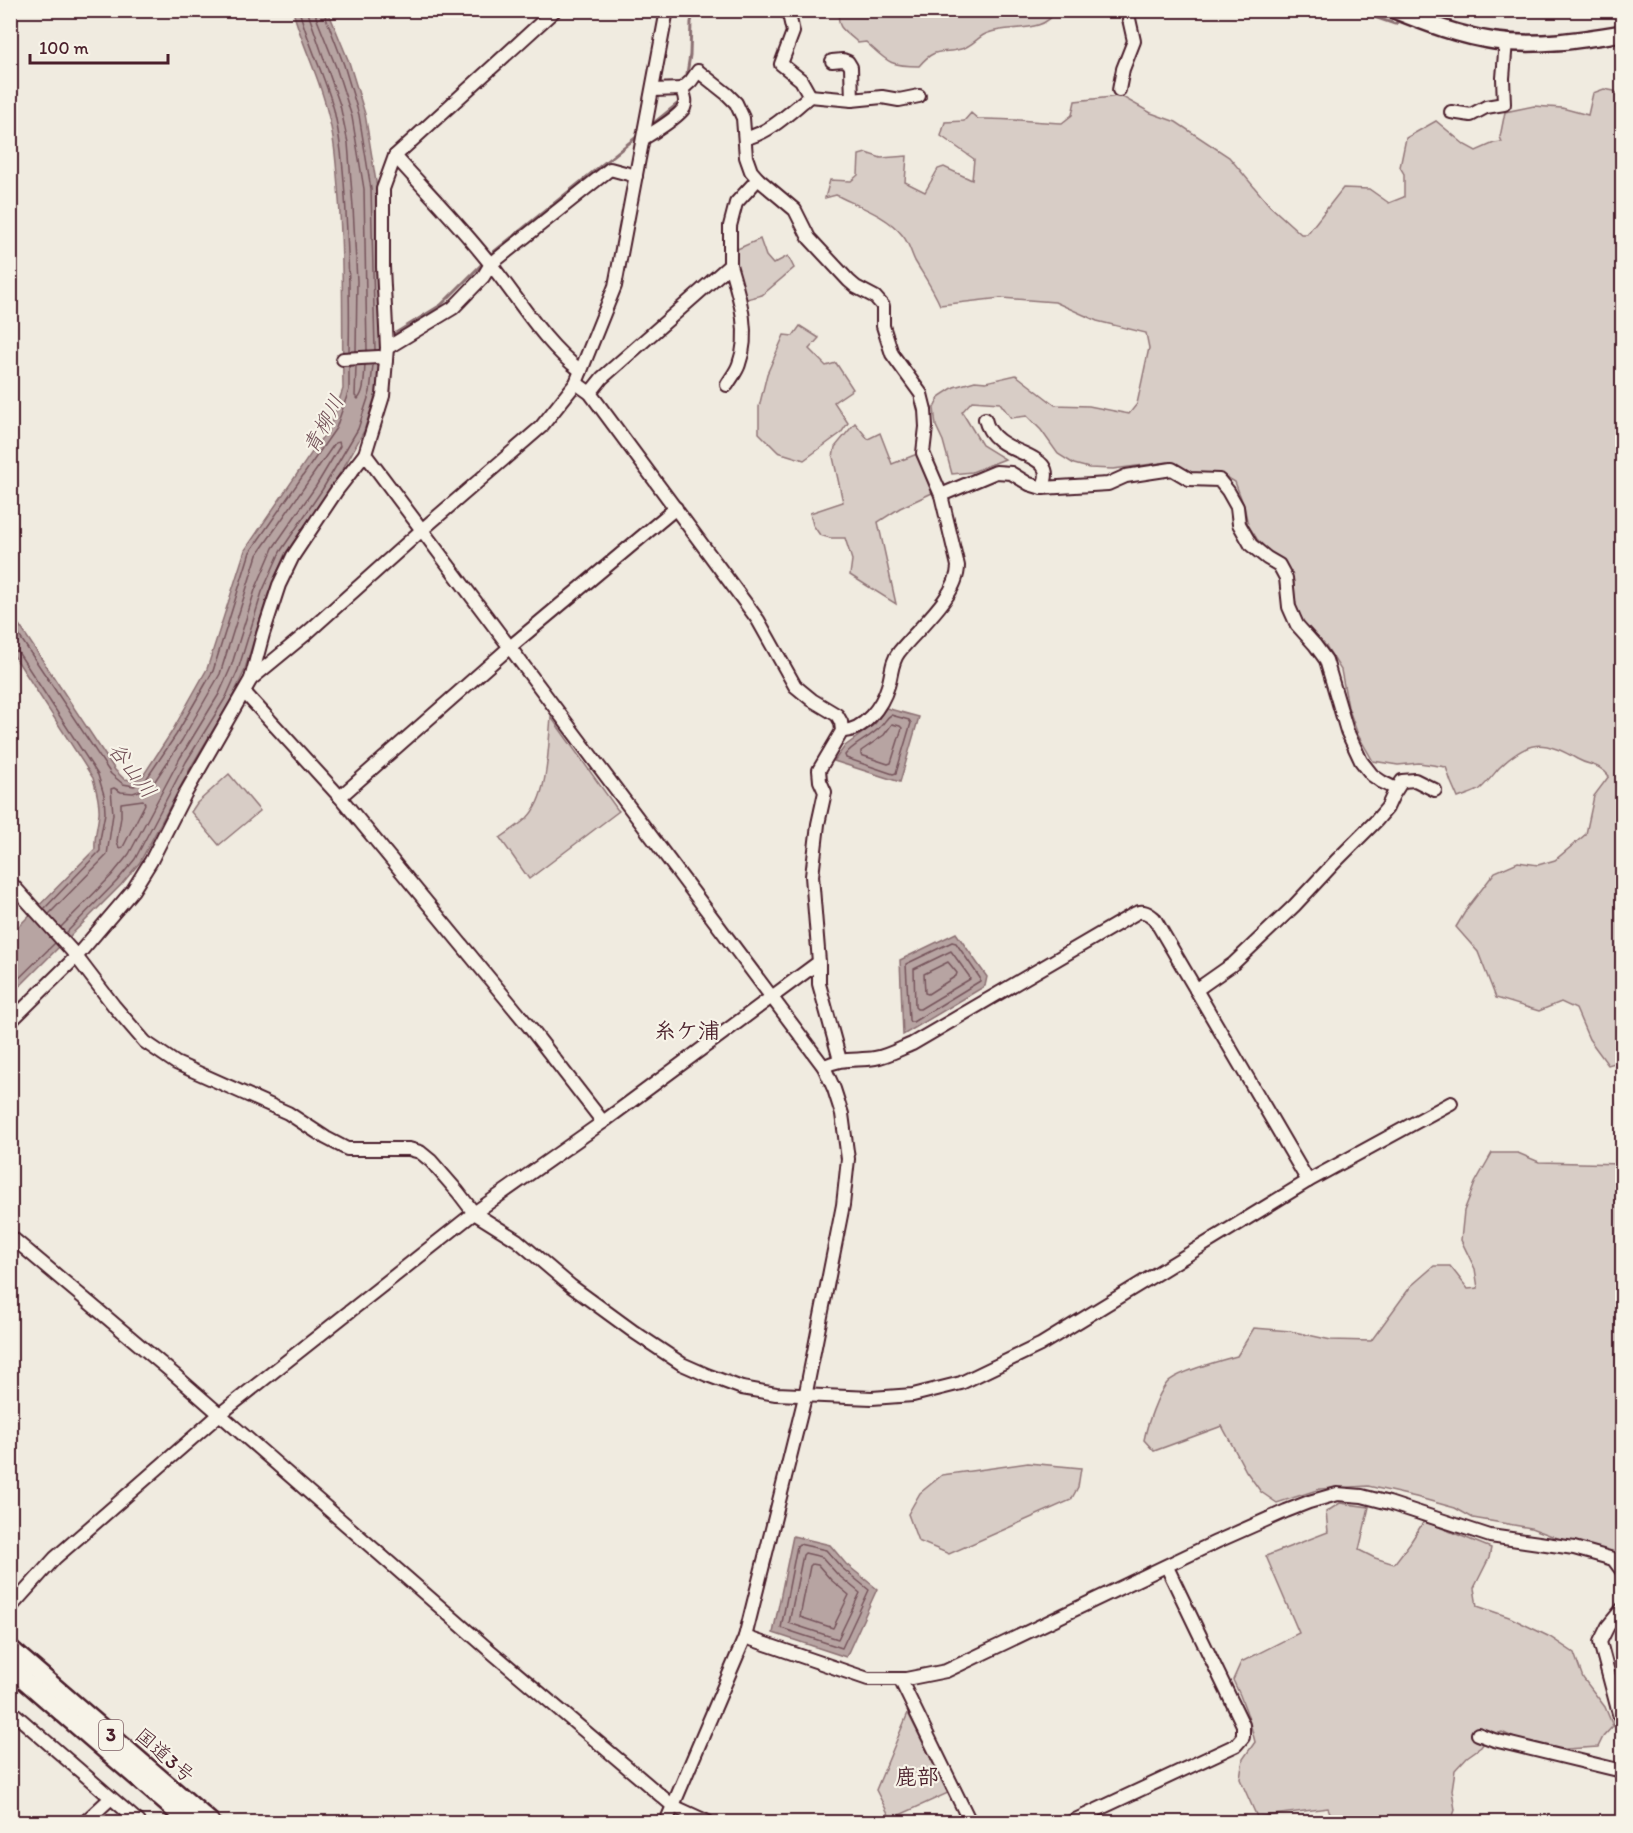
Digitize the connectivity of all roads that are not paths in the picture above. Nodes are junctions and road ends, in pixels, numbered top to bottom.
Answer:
1 (555, 10) edge
2 (668, 10) edge
3 (788, 10) edge
4 (1127, 10) edge
5 (1394, 10) edge
6 (1409, 13) edge
7 (1623, 33) edge
8 (1506, 41) junction
9 (832, 61) dead end
10 (682, 89) junction
11 (653, 90) junction
12 (1119, 90) dead end
13 (810, 96) junction
14 (919, 96) dead end
15 (852, 100) junction
16 (1451, 112) dead end
17 (644, 138) junction
18 (746, 138) junction
19 (395, 156) junction
20 (636, 176) junction
21 (758, 179) junction
22 (491, 264) junction
23 (730, 265) junction
24 (384, 355) junction
25 (343, 359) dead end
26 (578, 377) junction
27 (727, 385) dead end
28 (590, 393) junction
29 (985, 418) dead end
30 (365, 454) junction
31 (1042, 488) junction
32 (941, 495) junction
33 (676, 508) junction
34 (423, 529) junction
35 (510, 647) junction
36 (251, 679) junction
37 (245, 693) junction
38 (842, 731) junction
39 (1396, 789) junction
40 (1436, 790) dead end
41 (340, 797) junction
42 (10, 882) edge
43 (74, 954) junction
44 (819, 962) junction
45 (1196, 990) junction
46 (772, 997) junction
47 (10, 1022) edge
48 (840, 1060) junction
49 (824, 1067) junction
50 (1451, 1102) dead end
51 (603, 1122) junction
52 (1308, 1181) junction
53 (474, 1213) junction
54 (10, 1236) edge
55 (805, 1397) junction
56 (220, 1414) junction
57 (1167, 1567) junction
58 (1623, 1571) edge
59 (10, 1608) edge
60 (1623, 1609) edge
61 (745, 1637) junction
62 (10, 1648) edge
63 (10, 1668) edge
64 (900, 1679) junction
65 (10, 1710) edge
66 (1623, 1725) edge
67 (1478, 1734) dead end
68 (1623, 1771) edge
69 (111, 1798) junction
70 (672, 1806) junction
71 (85, 1822) edge
72 (139, 1822) edge
73 (189, 1822) edge
74 (211, 1822) edge
75 (666, 1822) edge
76 (708, 1822) edge
77 (970, 1822) edge
78 (1071, 1822) edge

1 - 19 street
2 - 11 street
3 - 13 street
4 - 12 street
5 - 6 main road
6 - 8 main road
7 - 8 main road
8 - 16 street
9 - 15 street
10 - 11 street
10 - 17 street
10 - 18 street
11 - 17 street
13 - 15 street
13 - 18 street
14 - 15 street
17 - 20 street
18 - 21 street
19 - 22 street
19 - 24 street
20 - 22 street
20 - 26 street
21 - 23 street
21 - 32 street
22 - 24 street
22 - 26 street
23 - 27 street
23 - 28 street
24 - 25 street
24 - 30 street
26 - 28 street
26 - 34 street
28 - 33 street
29 - 31 street
30 - 34 street
30 - 36 street
31 - 32 street
31 - 39 street
32 - 38 street
33 - 35 street
33 - 38 street
34 - 35 street
34 - 36 street
35 - 41 street
35 - 46 street
36 - 37 street
37 - 41 street
37 - 43 street
38 - 44 street
39 - 40 street
39 - 45 street
41 - 51 street
42 - 43 street
43 - 47 street
43 - 53 street
44 - 46 street
44 - 48 street
45 - 48 street
45 - 52 street
46 - 49 street
46 - 51 street
48 - 49 street
49 - 55 street
50 - 52 street
51 - 53 street
52 - 55 street
53 - 55 street
53 - 56 street
54 - 56 street
55 - 61 street
56 - 59 street
56 - 70 street
57 - 58 street
57 - 64 street
57 - 78 street
60 - 66 street
61 - 64 street
61 - 70 street
62 - 74 highway, 国道3号 / 3
63 - 73 highway, 国道3号 / 3
64 - 77 street
65 - 69 street
67 - 68 street
69 - 71 street
69 - 72 street
70 - 75 street
70 - 76 street

